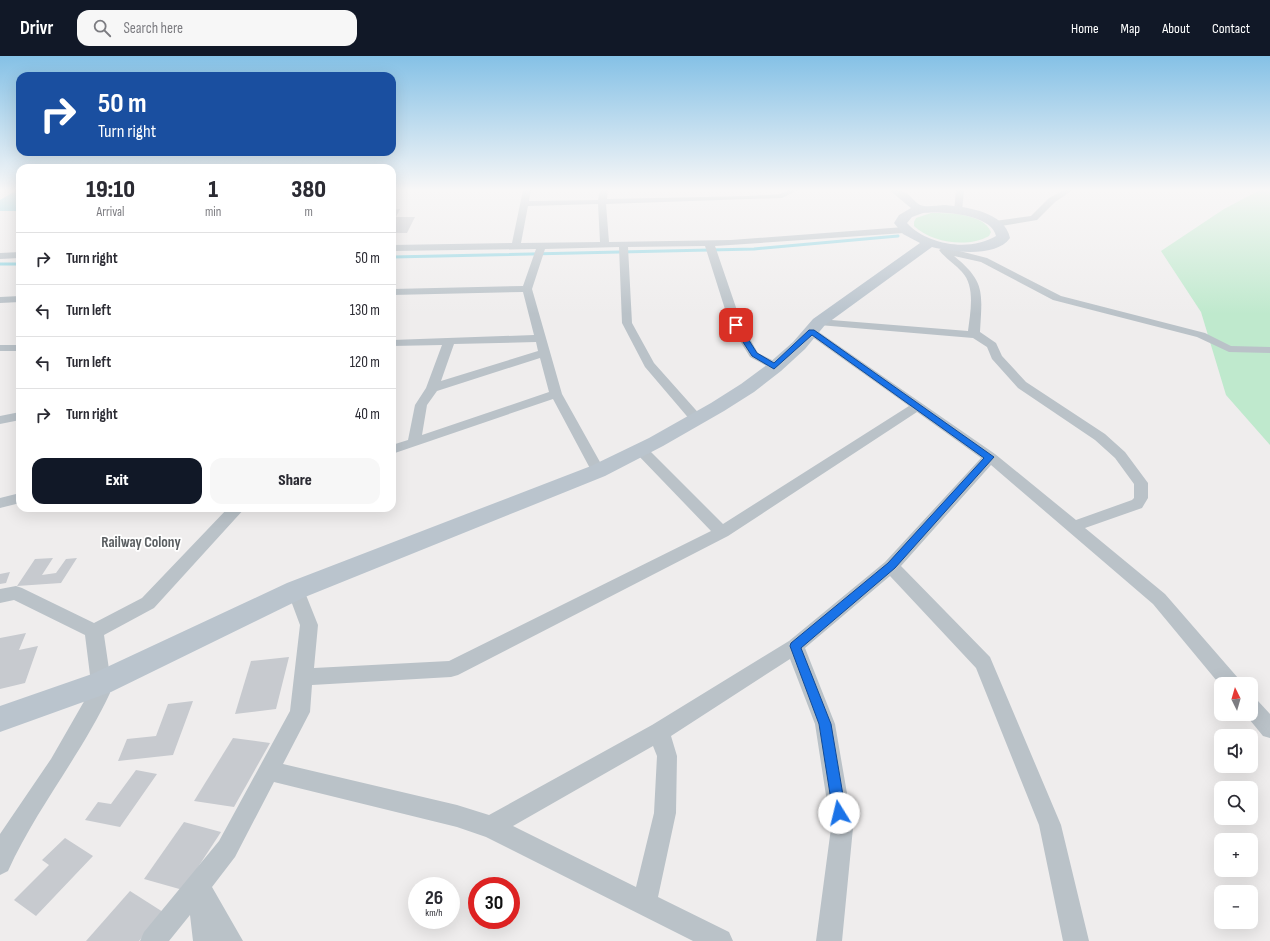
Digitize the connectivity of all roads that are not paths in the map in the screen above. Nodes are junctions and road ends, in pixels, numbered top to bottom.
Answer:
1 (519, 231) edge
2 (604, 231) edge
3 (884, 231) edge
4 (906, 231) edge
5 (1001, 231) edge
6 (709, 243) junction
7 (605, 244) junction
8 (623, 244) junction
9 (516, 245) junction
10 (542, 245) junction
11 (942, 247) junction
12 (396, 248) edge
13 (16, 255) edge
14 (0, 256) edge
15 (527, 289) junction
16 (396, 292) edge
17 (16, 299) edge
18 (0, 300) edge
19 (816, 327) junction
20 (976, 335) junction
21 (541, 338) junction
22 (449, 341) junction
23 (396, 343) edge
24 (0, 348) edge
25 (16, 348) edge
26 (1270, 350) edge
27 (546, 353) junction
28 (774, 366) junction
29 (432, 388) junction
30 (556, 394) junction
31 (916, 407) junction
32 (16, 417) edge
33 (696, 418) junction
34 (0, 420) edge
35 (414, 442) junction
36 (396, 449) edge
37 (640, 449) junction
38 (990, 457) junction
39 (598, 471) junction
40 (16, 499) edge
41 (0, 503) edge
42 (233, 512) edge
43 (1072, 526) junction
44 (722, 532) junction
45 (891, 566) junction
46 (296, 590) junction
47 (0, 596) edge
48 (94, 631) junction
49 (795, 646) junction
50 (304, 676) junction
51 (1225, 677) edge
52 (100, 683) junction
53 (1258, 715) edge
54 (0, 719) edge
55 (1270, 729) edge
56 (660, 732) junction
57 (269, 771) junction
58 (490, 827) junction
59 (5, 843) edge
60 (0, 863) edge
61 (198, 886) junction
62 (644, 904) junction
63 (153, 941) edge
64 (206, 941) edge
65 (230, 941) edge
66 (720, 941) edge
67 (829, 941) edge
68 (1076, 941) edge

1 - 9 street
2 - 7 street
3 - 6 street
4 - 11 street
5 - 11 street
6 - 8 street
6 - 28 street
7 - 8 street
7 - 10 street
8 - 33 street
9 - 10 street
9 - 12 street
10 - 15 street
11 - 19 street
11 - 20 street
11 - 26 street
13 - 14 street
15 - 16 street
15 - 21 street
17 - 18 street
19 - 20 street
19 - 28 street
19 - 31 street
20 - 43 street
21 - 22 street
21 - 27 street
22 - 23 street
22 - 29 street
24 - 25 street
27 - 29 street
27 - 30 street
28 - 33 street
29 - 35 street
30 - 35 street
30 - 39 street
31 - 38 street
31 - 44 street
32 - 34 street
33 - 37 street
35 - 36 street
37 - 39 street
37 - 44 street
38 - 43 street
38 - 45 street
39 - 46 street
40 - 41 street
42 - 48 street
43 - 51 street
44 - 50 street
45 - 49 street
45 - 68 street
46 - 50 street
46 - 52 street
47 - 48 street
48 - 52 street
49 - 56 street
49 - 67 street
50 - 57 street
52 - 54 street
52 - 59 street
53 - 55 street
56 - 58 street
56 - 62 street
57 - 58 street
57 - 61 street
58 - 62 street
59 - 60 street
61 - 63 street
61 - 64 street
61 - 65 street
62 - 66 street

